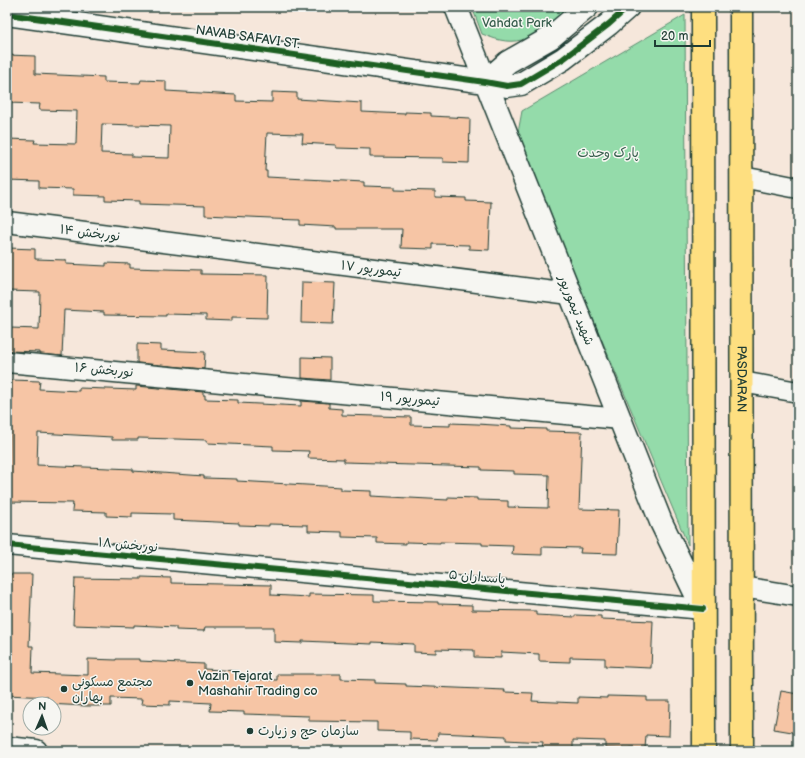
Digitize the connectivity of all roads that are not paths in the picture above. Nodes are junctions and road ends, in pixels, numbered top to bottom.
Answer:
1 (456, 7) edge
2 (586, 7) edge
3 (628, 7) edge
4 (703, 7) edge
5 (741, 7) edge
6 (7, 14) edge
7 (485, 82) junction
8 (742, 177) junction
9 (798, 188) edge
10 (7, 222) edge
11 (173, 244) joint
12 (570, 294) junction
13 (7, 362) edge
14 (200, 379) joint
15 (742, 382) junction
16 (798, 392) edge
17 (620, 419) junction
18 (7, 545) edge
19 (248, 567) joint
20 (742, 587) junction
21 (798, 596) edge
22 (704, 609) junction
23 (7, 748) edge
24 (36, 751) edge
25 (704, 751) edge
26 (742, 751) edge

1 - 7 street, شهید تیمورپور
2 - 7 street
3 - 7 street, NAVAB SAFAVI ST.
4 - 22 main road
5 - 8 main road, PASDARAN
6 - 7 street, NAVAB SAFAVI ST.
7 - 12 street, شهید تیمورپور
8 - 9 street
8 - 15 main road, PASDARAN
10 - 11 street, نوربخش ۱۴
11 - 12 street, تیمورپور ۱۷
12 - 17 street, شهید تیمورپور
13 - 14 street, نوربخش ۱۶
14 - 17 street, تیمورپور ۱۹
15 - 16 street
15 - 20 main road, PASDARAN
17 - 22 street, شهید تیمورپور
18 - 19 street, نوربخش ۱۸
19 - 22 street, پاسداران ۵
20 - 21 street
20 - 26 main road, PASDARAN
22 - 25 main road
23 - 24 street

